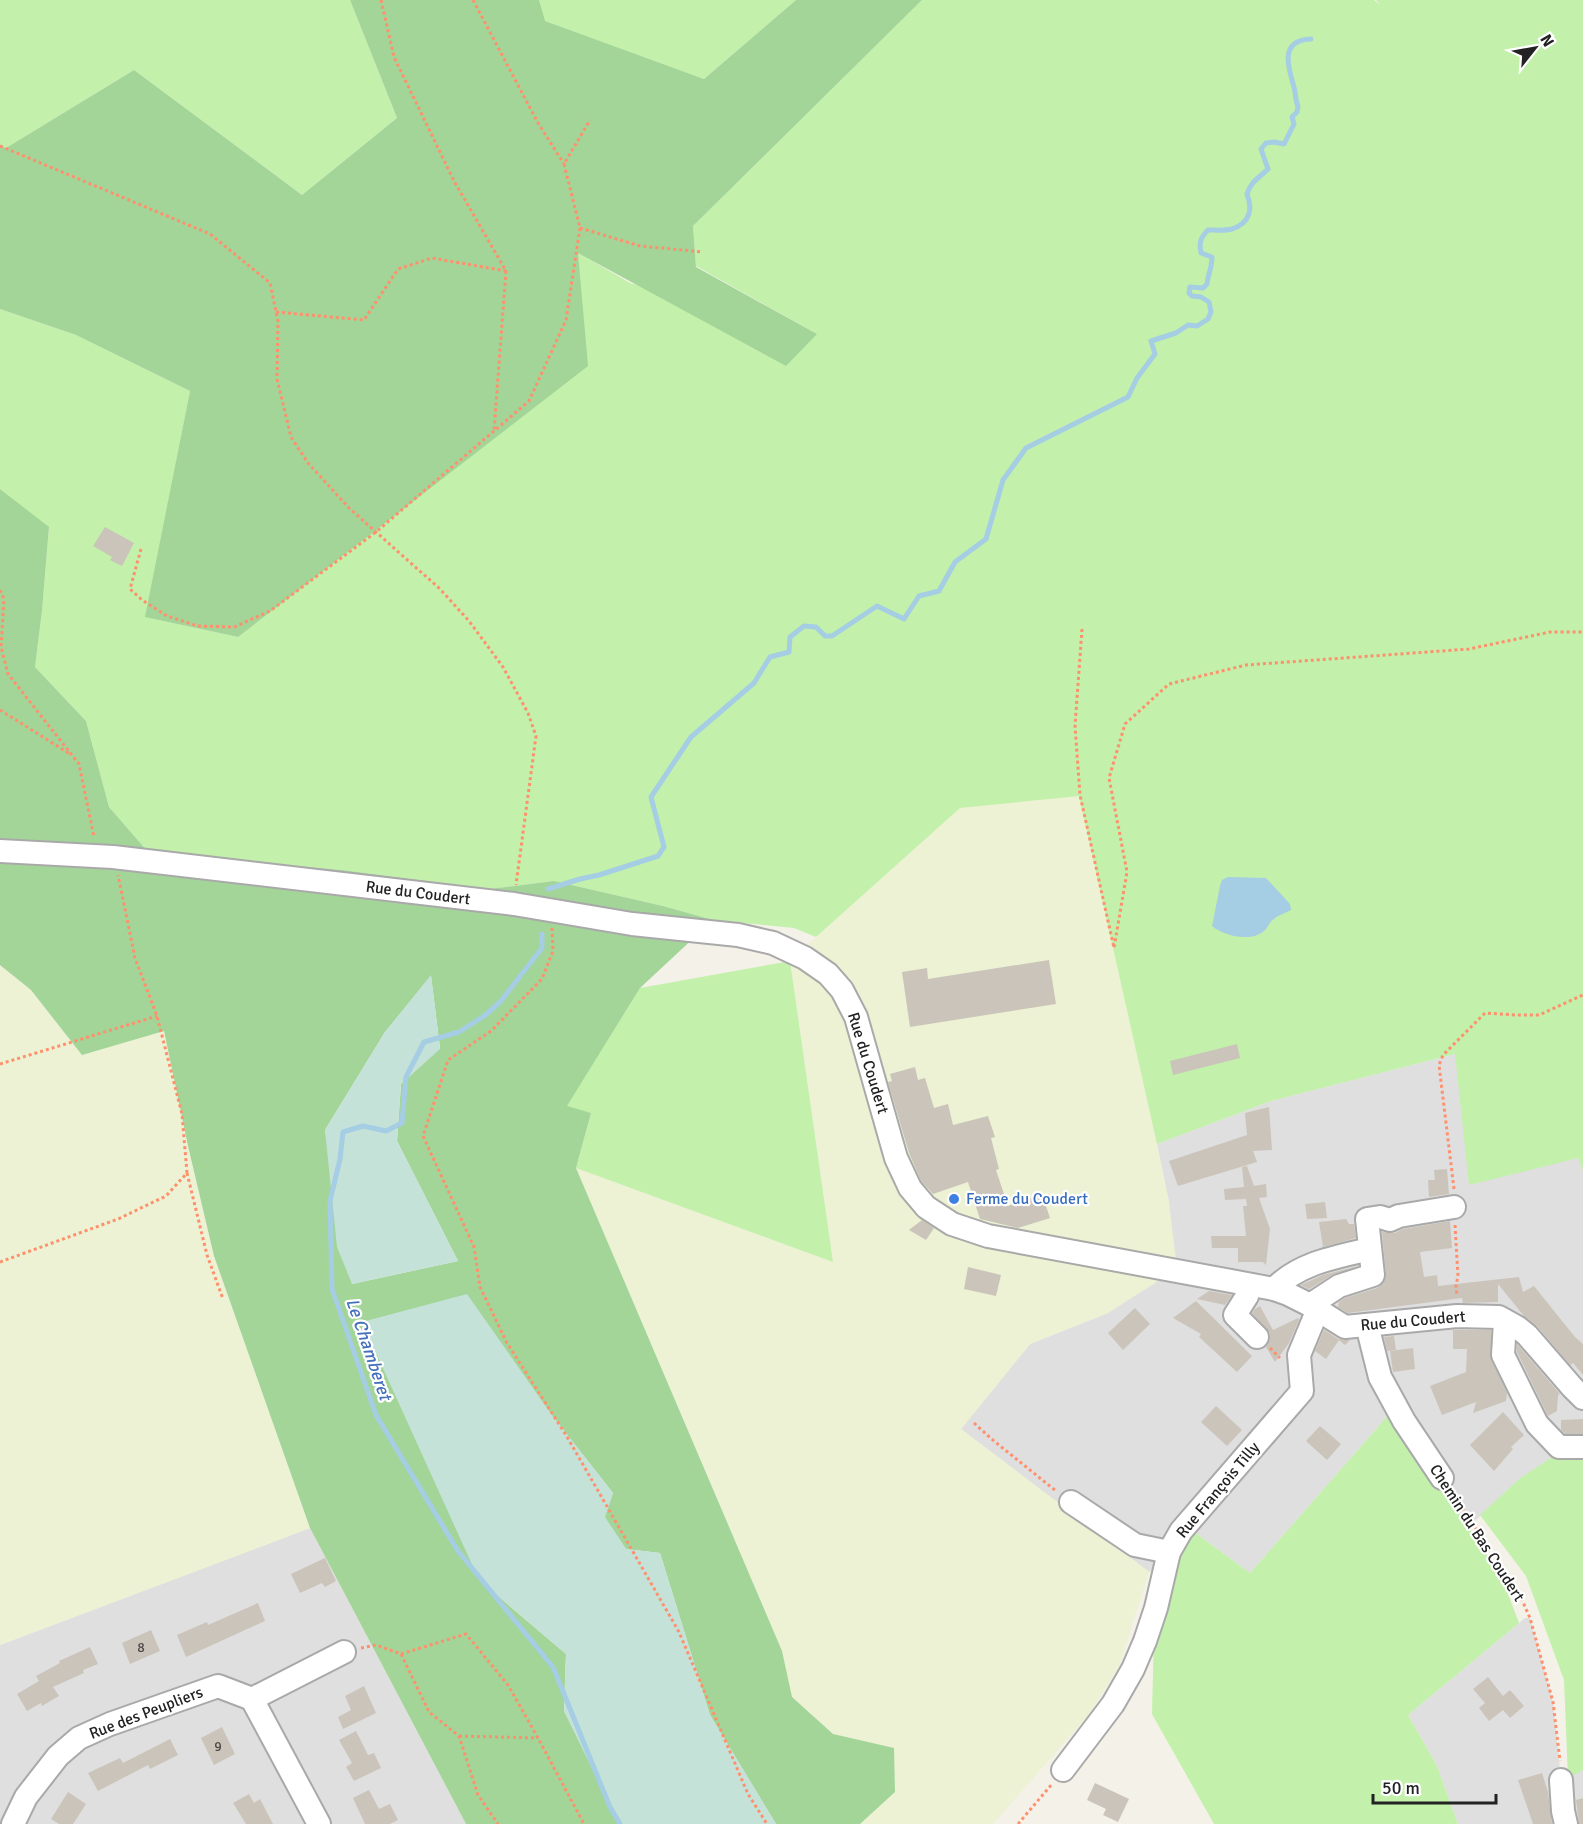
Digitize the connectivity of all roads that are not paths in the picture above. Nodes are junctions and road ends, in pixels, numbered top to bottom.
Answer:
1 (0, 851) edge
2 (1454, 1207) road end
3 (1370, 1249) junction
4 (1250, 1285) junction
5 (1274, 1289) junction
6 (1314, 1307) junction
7 (1505, 1321) junction
8 (1367, 1325) junction
9 (1257, 1337) dead end
10 (1583, 1398) edge
11 (1583, 1447) edge
12 (1442, 1478) road end
13 (1071, 1502) road end
14 (1169, 1552) junction
15 (344, 1652) dead end
16 (252, 1699) junction
17 (1063, 1770) road end
18 (1562, 1780) road end
19 (13, 1824) edge
20 (319, 1824) edge
21 (1566, 1824) edge

1 - 4 street, Rue du Coudert
2 - 3 street
3 - 5 street
3 - 6 street
4 - 5 street, Rue du Coudert
4 - 9 street
5 - 6 street, Rue du Coudert
6 - 8 street, Rue du Coudert
6 - 14 street, Rue François Tilly
7 - 8 street, Rue du Coudert
7 - 10 street, Rue du Coudert
7 - 11 street
8 - 12 street, Chemin du Bas Coudert
13 - 14 street
14 - 17 street, Rue François Tilly
15 - 16 street
16 - 19 street, Rue des Peupliers
16 - 20 street
18 - 21 street

